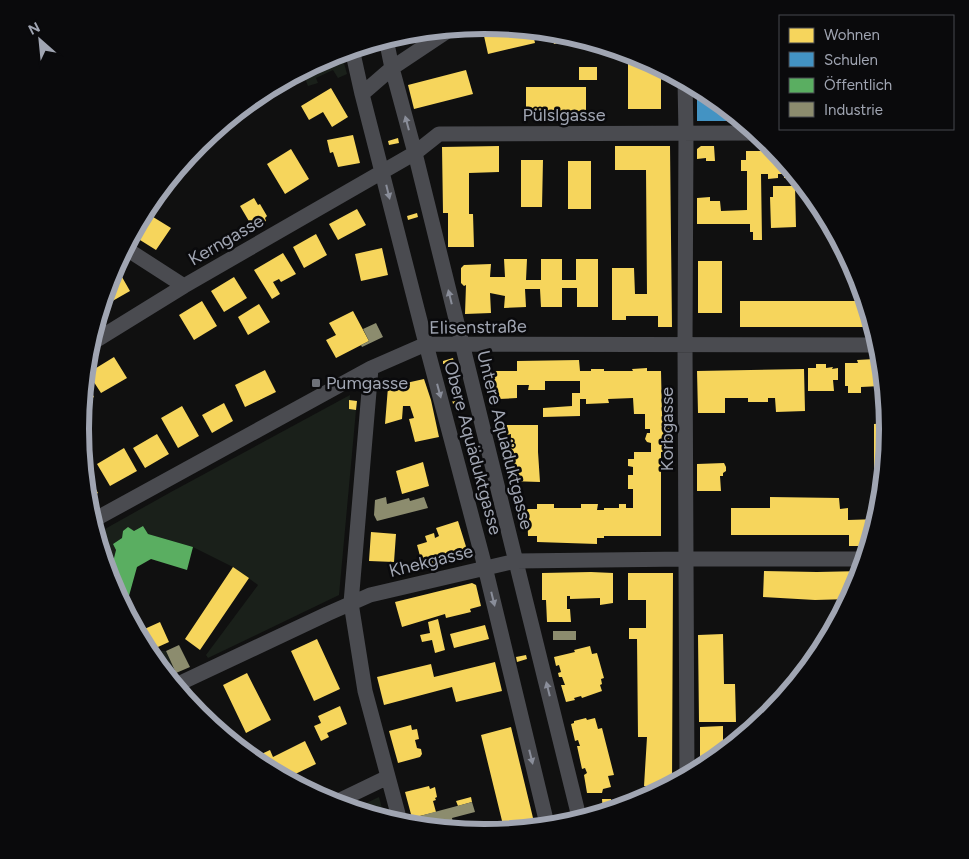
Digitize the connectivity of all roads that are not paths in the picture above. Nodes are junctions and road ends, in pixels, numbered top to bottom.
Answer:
1 (439, 37) edge
2 (387, 46) edge
3 (354, 56) edge
4 (392, 68) junction
5 (685, 89) edge
6 (362, 94) junction
7 (745, 132) edge
8 (686, 133) junction
9 (415, 153) junction
10 (382, 171) junction
11 (131, 252) edge
12 (184, 286) junction
13 (99, 338) edge
14 (426, 344) junction
15 (871, 344) edge
16 (462, 345) junction
17 (685, 345) junction
18 (371, 368) junction
19 (99, 517) edge
20 (686, 559) junction
21 (858, 559) edge
22 (516, 560) junction
23 (485, 567) junction
24 (351, 603) junction
25 (181, 683) edge
26 (687, 769) edge
27 (388, 777) junction
28 (343, 799) edge
29 (578, 814) edge
30 (399, 816) edge
31 (546, 820) edge

1 - 4 street
2 - 4 street, Untere Aquäduktgasse
3 - 6 street, Obere Aquäduktgasse
4 - 6 street
9 -> 4 street, Untere Aquäduktgasse
5 - 8 street, Korbgasse
6 - 10 street, Obere Aquäduktgasse
7 - 8 street, Pülslgasse
8 - 9 street, Pülslgasse
8 - 17 street, Korbgasse
9 - 10 street, Pülslgasse
16 -> 9 street, Untere Aquäduktgasse
10 - 12 street, Kerngasse
10 -> 14 street, Obere Aquäduktgasse
11 - 12 street
12 - 13 street, Kerngasse
14 - 16 street, Elisenstraße
14 - 18 street, Elisenstraße
14 -> 23 street, Obere Aquäduktgasse
15 - 17 street, Elisenstraße
16 - 17 street, Elisenstraße
16 - 22 street, Untere Aquäduktgasse
17 - 20 street, Korbgasse
18 - 19 street, Elisenstraße
18 - 24 street
20 - 21 street, Khekgasse
20 - 22 street, Khekgasse
20 - 26 street, Korbgasse
22 - 23 street, Khekgasse
29 -> 22 street, Untere Aquäduktgasse
23 - 24 street, Khekgasse
23 -> 31 street, Obere Aquäduktgasse
24 - 25 street, Khekgasse
24 - 27 street
27 - 28 street
27 - 30 street

